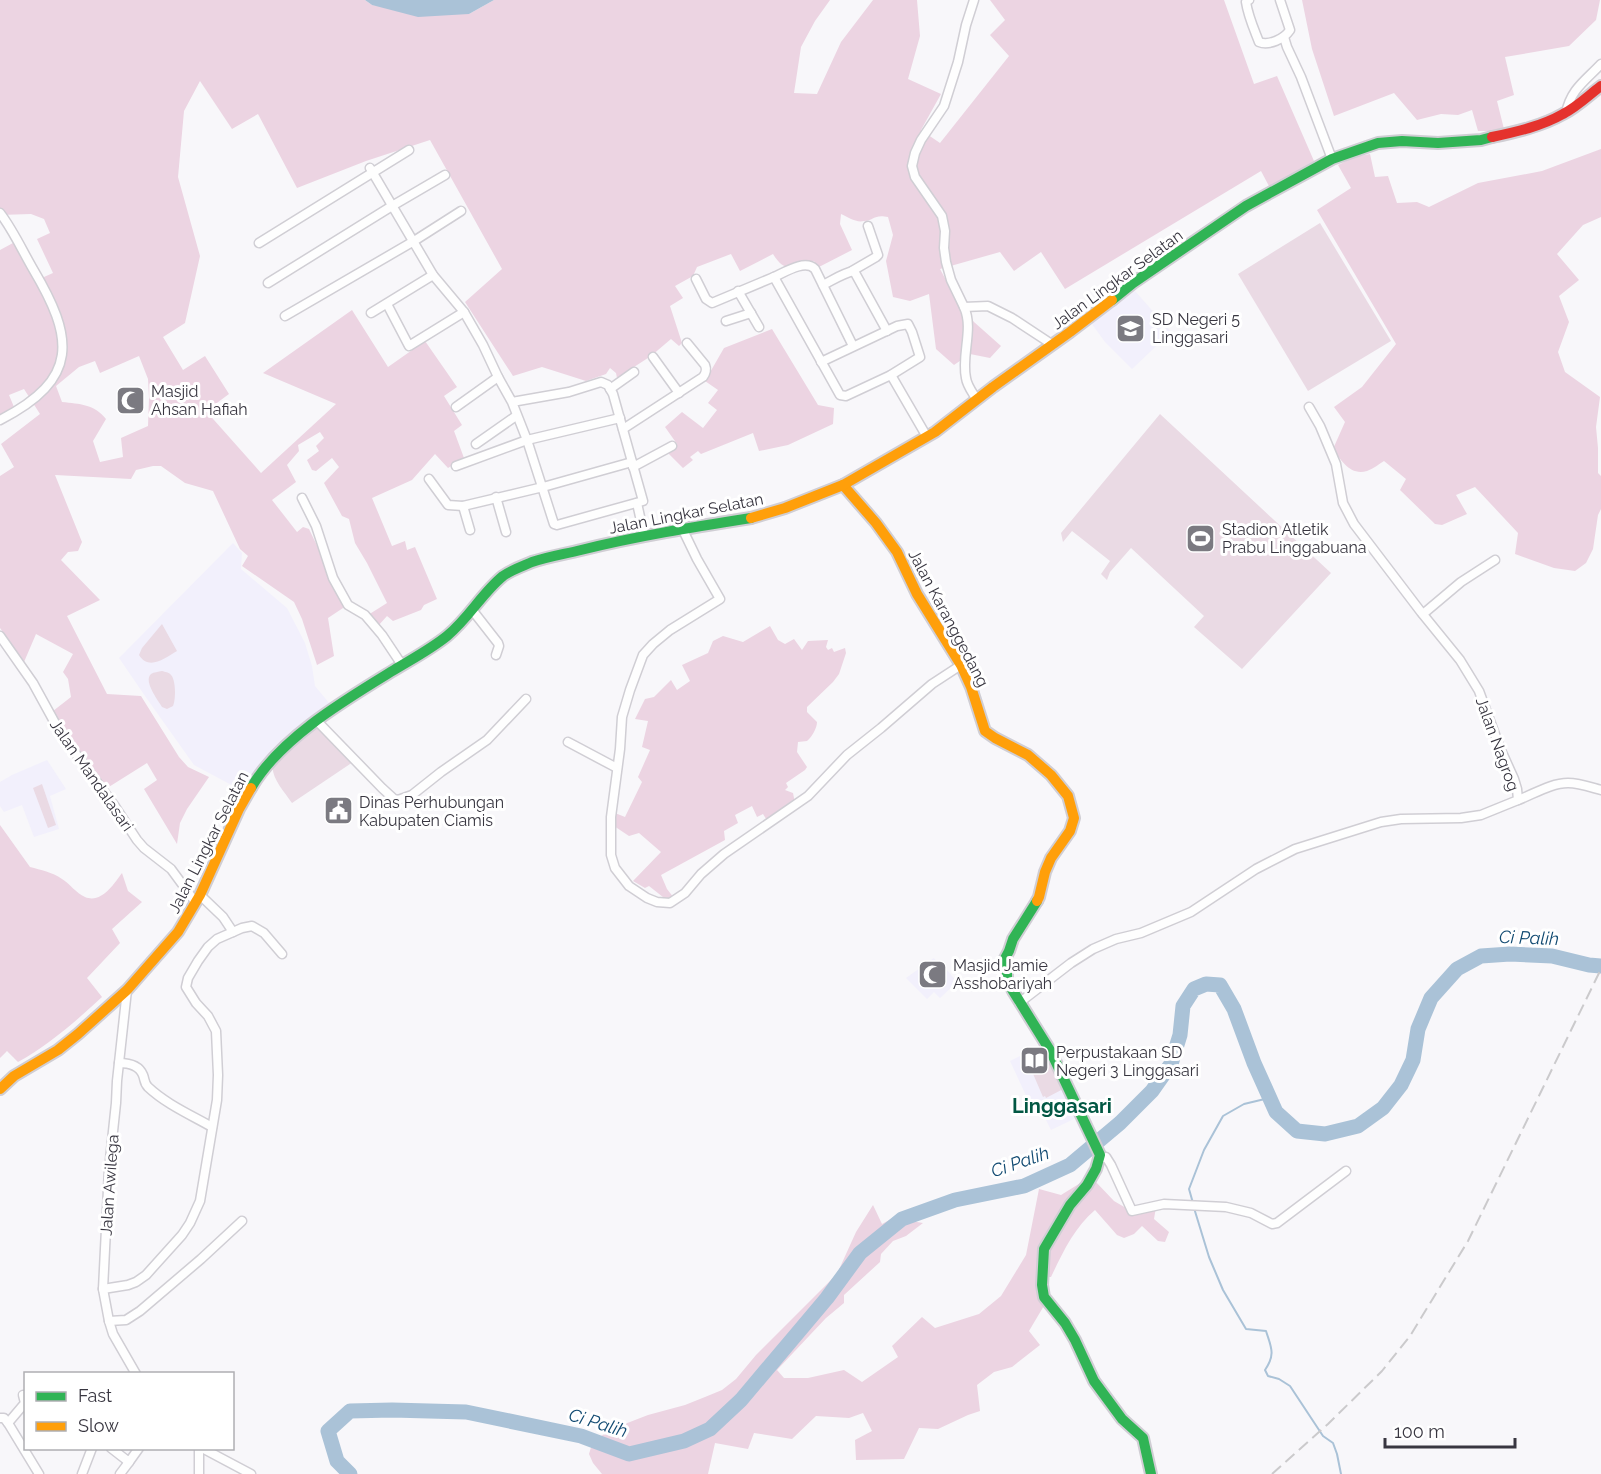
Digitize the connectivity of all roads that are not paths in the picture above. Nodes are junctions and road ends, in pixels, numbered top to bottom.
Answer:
1 (974, 0) edge
2 (1249, 0) edge
3 (1280, 0) edge
4 (1284, 37) junction
5 (1601, 63) edge
6 (1601, 86) edge
7 (1566, 113) junction
8 (409, 150) dead end
9 (1332, 159) junction
10 (371, 171) junction
11 (445, 175) dead end
12 (392, 206) junction
13 (461, 211) dead end
14 (0, 213) edge
15 (868, 226) dead end
16 (414, 241) junction
17 (259, 243) dead end
18 (852, 271) junction
19 (433, 274) junction
20 (774, 277) junction
21 (696, 279) dead end
22 (268, 283) dead end
23 (823, 285) junction
24 (738, 291) junction
25 (387, 304) junction
26 (964, 307) junction
27 (464, 312) junction
28 (371, 313) dead end
29 (751, 313) junction
30 (285, 316) dead end
31 (726, 321) dead end
32 (759, 327) dead end
33 (887, 331) junction
34 (687, 343) dead end
35 (1053, 345) junction
36 (853, 346) junction
37 (653, 357) dead end
38 (821, 362) junction
39 (634, 372) dead end
40 (891, 375) junction
41 (498, 378) junction
42 (610, 389) junction
43 (679, 393) junction
44 (976, 400) junction
45 (512, 402) junction
46 (456, 407) dead end
47 (1309, 407) dead end
48 (516, 416) junction
49 (620, 418) junction
50 (0, 420) edge
51 (623, 429) junction
52 (927, 437) junction
53 (527, 440) junction
54 (476, 444) dead end
55 (672, 446) dead end
56 (632, 464) junction
57 (456, 466) dead end
58 (429, 479) dead end
59 (843, 485) junction
60 (543, 487) junction
61 (496, 497) junction
62 (302, 498) dead end
63 (637, 503) junction
64 (463, 506) junction
65 (682, 528) junction
66 (470, 530) dead end
67 (506, 532) dead end
68 (644, 536) junction
69 (1495, 560) dead end
70 (473, 611) junction
71 (1423, 614) junction
72 (0, 636) edge
73 (496, 655) dead end
74 (402, 665) junction
75 (961, 665) junction
76 (526, 699) dead end
77 (317, 721) junction
78 (568, 742) dead end
79 (618, 768) junction
80 (1601, 790) edge
81 (1518, 800) junction
82 (198, 899) junction
83 (233, 932) junction
84 (282, 954) dead end
85 (127, 990) junction
86 (1020, 1003) junction
87 (119, 1063) junction
88 (0, 1089) edge
89 (212, 1127) junction
90 (1100, 1157) junction
91 (1346, 1171) dead end
92 (242, 1221) dead end
93 (103, 1289) junction
94 (109, 1321) junction
95 (135, 1372) edge
96 (23, 1395) dead end
97 (24, 1398) edge
98 (24, 1404) edge
99 (0, 1418) edge
100 (8, 1423) junction
101 (24, 1449) edge
102 (24, 1450) edge
103 (92, 1450) edge
104 (112, 1450) edge
105 (138, 1450) edge
106 (201, 1450) edge
107 (203, 1450) edge
108 (129, 1462) junction
109 (39, 1474) edge
110 (82, 1474) edge
111 (120, 1474) edge
112 (199, 1474) edge
113 (251, 1474) edge
114 (1151, 1474) edge

1 - 26 street
2 - 4 street
3 - 4 street
4 - 9 street
5 - 7 street
6 - 7 street, Jalan Lingkar Selatan
7 - 9 street, Jalan Lingkar Selatan
8 - 10 street
9 - 35 street, Jalan Lingkar Selatan
10 - 12 street
10 - 17 street
11 - 12 street
12 - 16 street
12 - 22 street
13 - 16 street
14 - 50 street
15 - 18 street
16 - 19 street
16 - 30 street
18 - 23 street
18 - 33 street
19 - 25 street
19 - 27 street
20 - 23 street
20 - 24 street
20 - 38 street
21 - 24 street
23 - 36 street
24 - 29 street
25 - 27 street
25 - 28 street
26 - 35 street
26 - 44 street
27 - 41 street
29 - 31 street
29 - 32 street
33 - 36 street
33 - 40 street
34 - 43 street
35 - 44 street, Jalan Lingkar Selatan
36 - 38 street
37 - 43 street
38 - 40 street
39 - 42 street
40 - 52 street
41 - 45 street
41 - 46 street
42 - 45 street
42 - 49 street
43 - 51 street
44 - 52 street, Jalan Lingkar Selatan
45 - 48 street
47 - 71 street, Jalan Nagrog
48 - 53 street
48 - 54 street
49 - 51 street
49 - 53 street
51 - 56 street
52 - 59 street, Jalan Lingkar Selatan
53 - 57 street
53 - 60 street
55 - 56 street
56 - 60 street
56 - 63 street
58 - 64 street
59 - 65 street, Jalan Lingkar Selatan
59 - 75 street, Jalan Karanggedang
60 - 61 street
60 - 63 street
61 - 64 street
61 - 67 street
62 - 74 street
63 - 68 street
64 - 66 street
65 - 68 street, Jalan Lingkar Selatan
65 - 79 street
68 - 70 street, Jalan Lingkar Selatan
69 - 71 street
70 - 73 street
70 - 74 street, Jalan Lingkar Selatan
71 - 81 street, Jalan Nagrog
72 - 82 street, Jalan Mandalasari
74 - 77 street, Jalan Lingkar Selatan
75 - 79 street
75 - 86 street, Jalan Karanggedang
76 - 77 street
77 - 82 street, Jalan Lingkar Selatan
78 - 79 street
80 - 81 street
81 - 86 street, Jalan Nagrog
82 - 83 street, Jalan Mandalasari
82 - 85 street, Jalan Lingkar Selatan
83 - 84 street
83 - 89 street
85 - 87 street, Jalan Awilega
85 - 88 street, Jalan Lingkar Selatan
86 - 90 street, Jalan Karanggedang
87 - 89 street
87 - 93 street, Jalan Awilega
89 - 93 street
90 - 91 street
90 - 114 street
92 - 94 street
93 - 94 street, Jalan Awilega
94 - 95 street, Jalan Awilega
96 - 97 street
98 - 100 street
99 - 100 street
100 - 101 street
102 - 109 street
103 - 110 street
104 - 108 street
105 - 108 street
106 - 112 street
107 - 113 street
108 - 111 street

